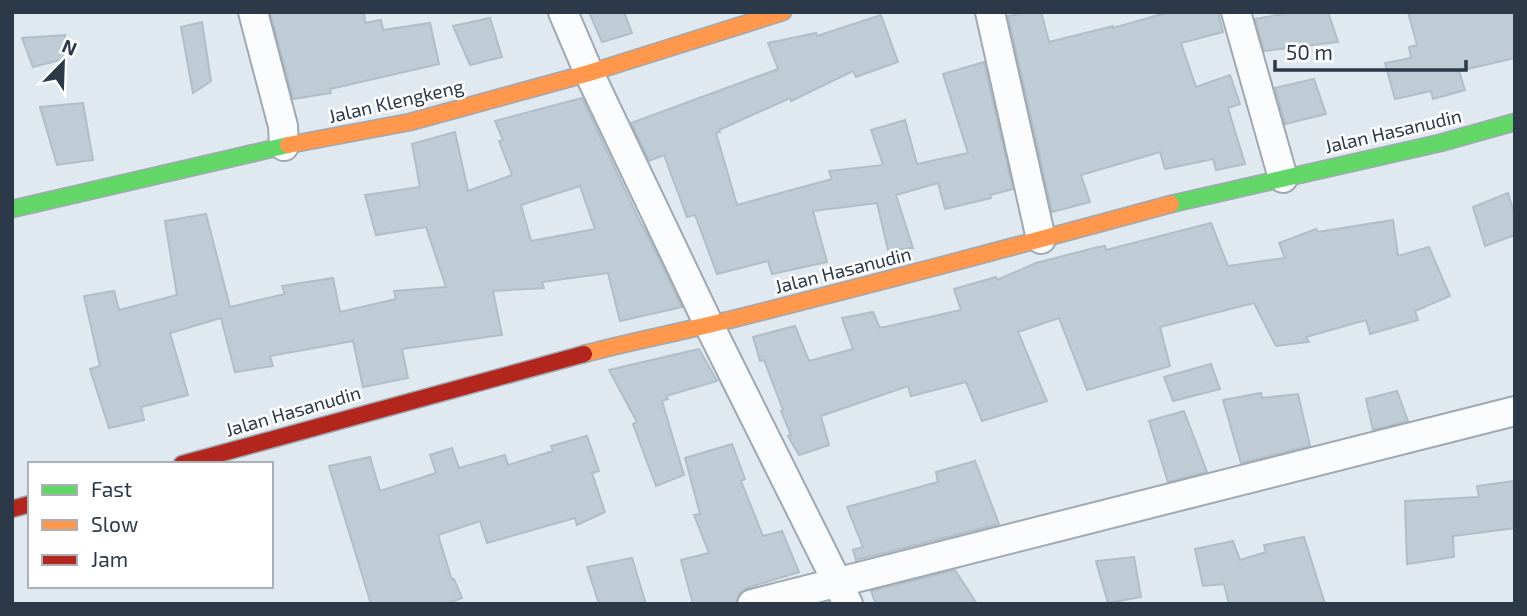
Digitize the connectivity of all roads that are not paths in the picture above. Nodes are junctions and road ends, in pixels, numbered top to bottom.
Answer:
1 (253, 12) edge
2 (563, 12) edge
3 (783, 12) edge
4 (990, 12) edge
5 (1236, 12) edge
6 (589, 73) junction
7 (1515, 122) edge
8 (284, 146) junction
9 (1283, 178) junction
10 (12, 209) edge
11 (1041, 239) junction
12 (709, 325) junction
13 (1515, 411) edge
14 (189, 462) edge
15 (844, 593) edge
16 (752, 604) edge

1 - 8 street
2 - 6 street
3 - 6 main road, Jalan Klengkeng
4 - 11 street
5 - 9 street
6 - 8 main road, Jalan Klengkeng
6 - 12 street
7 - 9 main road, Jalan Hasanudin
8 - 10 main road, Jalan Klengkeng
9 - 11 main road, Jalan Hasanudin
11 - 12 main road, Jalan Hasanudin
12 - 14 main road, Jalan Hasanudin
12 - 15 street
13 - 15 street
15 - 16 street

